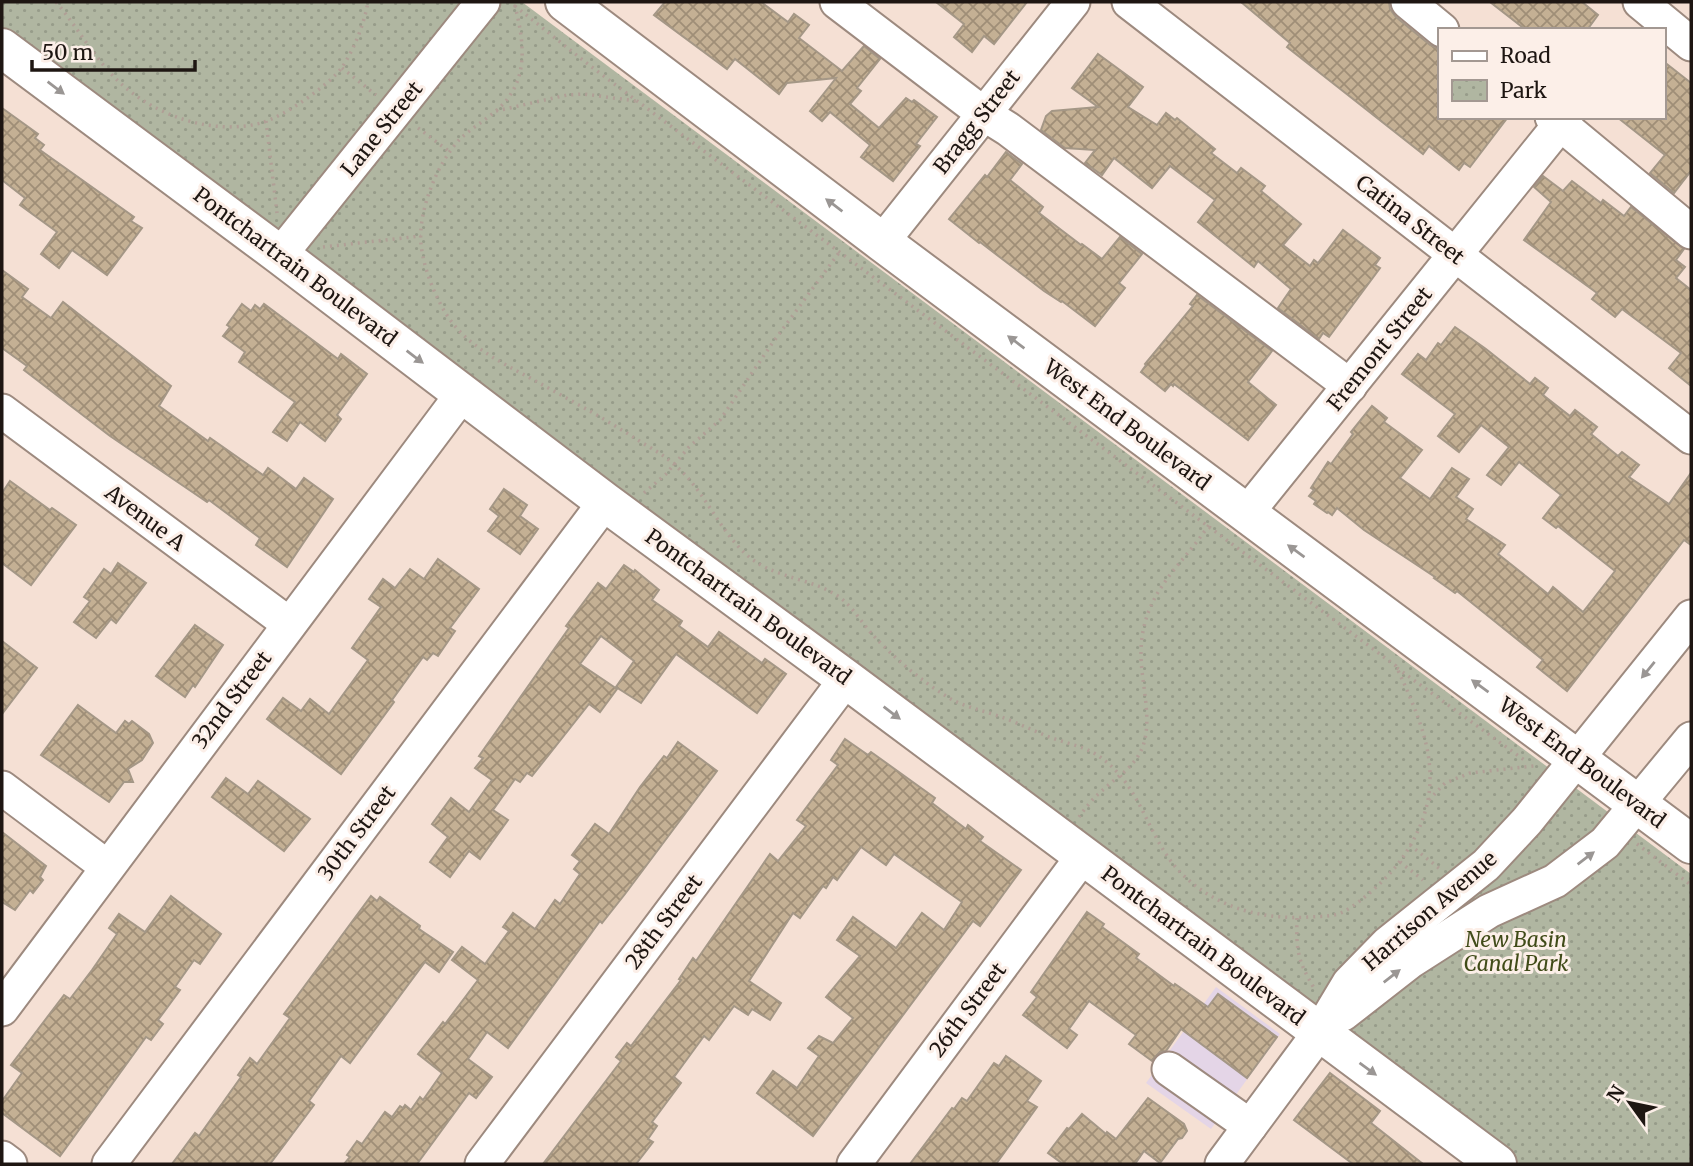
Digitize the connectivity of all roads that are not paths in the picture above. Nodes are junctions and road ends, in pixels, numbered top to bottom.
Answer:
1 (483, 2) edge
2 (565, 2) edge
3 (837, 2) edge
4 (1073, 2) edge
5 (1129, 2) edge
6 (1408, 2) edge
7 (1647, 11) edge
8 (1440, 28) edge
9 (1691, 44) edge
10 (2, 48) edge
11 (984, 114) junction
12 (1560, 120) edge
13 (1691, 232) edge
14 (860, 239) junction
15 (291, 241) junction
16 (1456, 256) junction
17 (1350, 386) junction
18 (463, 393) junction
19 (2, 411) edge
20 (1691, 437) edge
21 (614, 509) junction
22 (1227, 514) junction
23 (1691, 617) edge
24 (289, 624) junction
25 (846, 679) junction
26 (1691, 739) edge
27 (1577, 758) junction
28 (2, 788) edge
29 (1638, 804) junction
30 (1691, 845) edge
31 (1073, 848) junction
32 (106, 866) junction
33 (2, 1009) edge
34 (1307, 1024) junction
35 (1169, 1069) dead end
36 (1250, 1126) junction
37 (2, 1158) edge
38 (10, 1164) edge
39 (109, 1164) edge
40 (482, 1164) edge
41 (853, 1164) edge
42 (1222, 1164) edge
43 (1497, 1164) edge

1 - 15 street, Lane Street
14 -> 2 main road, West End Boulevard
3 - 11 street
4 - 11 street, Bragg Street
5 - 16 street, Catina Street
6 - 8 street
7 - 9 street
10 -> 15 main road, Pontchartrain Boulevard
11 - 14 street, Bragg Street
11 - 17 street
12 - 13 street
12 - 16 street, Fremont Street
22 -> 14 main road, West End Boulevard
15 -> 18 main road, Pontchartrain Boulevard
16 - 17 street, Fremont Street
16 - 20 street, Catina Street
17 - 22 street, Fremont Street
18 - 21 main road, Pontchartrain Boulevard
18 - 24 street, 32nd Street
19 - 24 street, Avenue A
21 - 25 main road, Pontchartrain Boulevard
21 - 39 street, 30th Street
27 -> 22 main road, West End Boulevard
23 -> 27 street, Harrison Avenue
24 - 32 street, 32nd Street
25 -> 31 main road, Pontchartrain Boulevard
25 - 40 street, 28th Street
26 - 29 street, Harrison Avenue
27 - 29 main road, West End Boulevard
27 - 34 street, Harrison Avenue
28 - 32 street
29 - 30 main road, West End Boulevard
34 -> 29 street, Harrison Avenue
31 - 34 main road, Pontchartrain Boulevard
31 - 41 street, 26th Street
32 - 33 street, 32nd Street
34 - 36 street
34 -> 43 main road, Pontchartrain Boulevard
35 - 36 street
36 - 42 street
37 - 38 street

